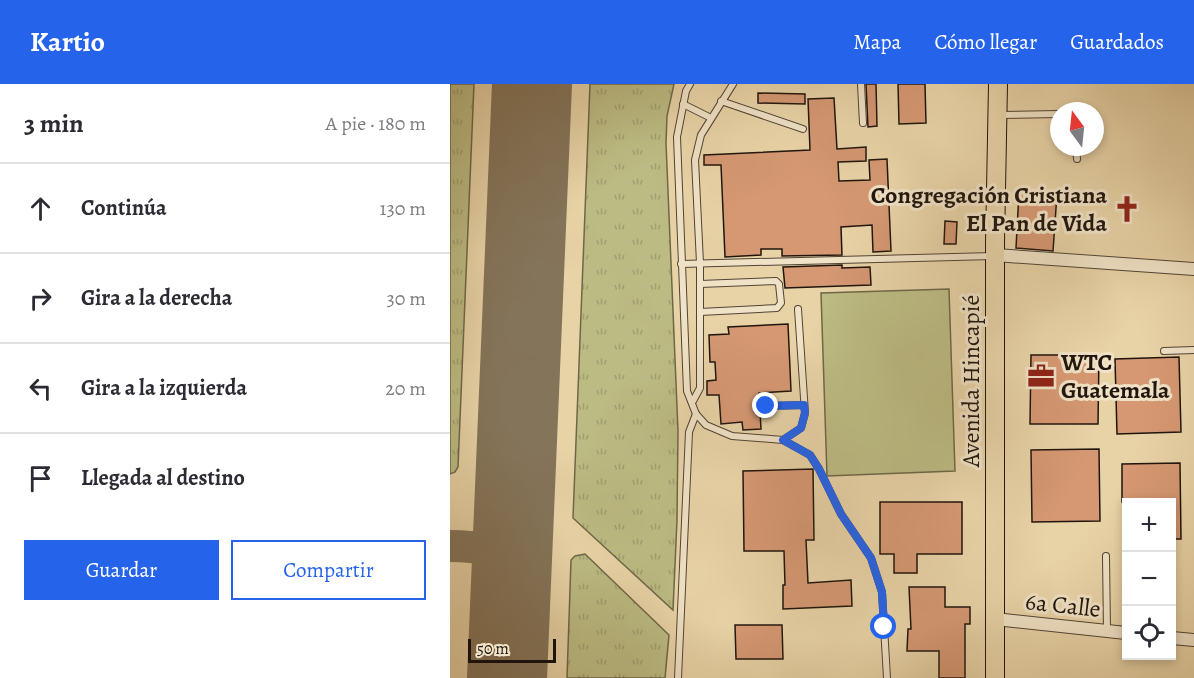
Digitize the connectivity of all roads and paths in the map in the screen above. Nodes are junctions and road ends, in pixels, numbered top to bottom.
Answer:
1 (690, 84) edge
2 (733, 84) edge
3 (861, 84) edge
4 (998, 84) edge
5 (721, 101) junction
6 (683, 104) junction
7 (1050, 114) edge
8 (998, 115) junction
9 (711, 118) junction
10 (863, 123) dead end
11 (803, 129) dead end
12 (1077, 156) edge
13 (1077, 159) dead end
14 (995, 255) junction
15 (681, 264) junction
16 (700, 264) junction
17 (1194, 269) edge
18 (700, 284) junction
19 (798, 309) dead end
20 (700, 312) junction
21 (1194, 350) edge
22 (1164, 351) dead end
23 (693, 401) junction
24 (804, 405) junction
25 (766, 406) dead end
26 (696, 414) junction
27 (783, 440) junction
28 (1106, 556) dead end
29 (995, 620) junction
30 (1107, 631) junction
31 (1122, 633) edge
32 (1176, 638) edge
33 (1194, 640) edge
34 (678, 678) edge
35 (887, 678) edge
36 (994, 678) edge

1 - 6 lane
2 - 5 lane
3 - 10 lane
4 - 8 main road, Avenida Hincapié
5 - 9 lane
5 - 11 lane
6 - 9 lane
6 - 15 lane
7 - 8 lane
8 - 14 main road, Avenida Hincapié
9 - 16 lane
12 - 13 lane
14 - 16 lane
14 - 17 street
14 - 29 main road, Avenida Hincapié
15 - 16 lane
15 - 23 lane
16 - 18 lane
18 - 20 lane
18 - 20 lane
19 - 24 lane
20 - 23 lane
21 - 22 lane
23 - 26 lane
24 - 25 lane
24 - 27 lane
26 - 27 lane
26 - 34 lane
27 - 35 lane
28 - 30 lane
29 - 30 street, 6a Calle
29 - 36 main road, Avenida Hincapié
30 - 31 street, 6a Calle
32 - 33 street

